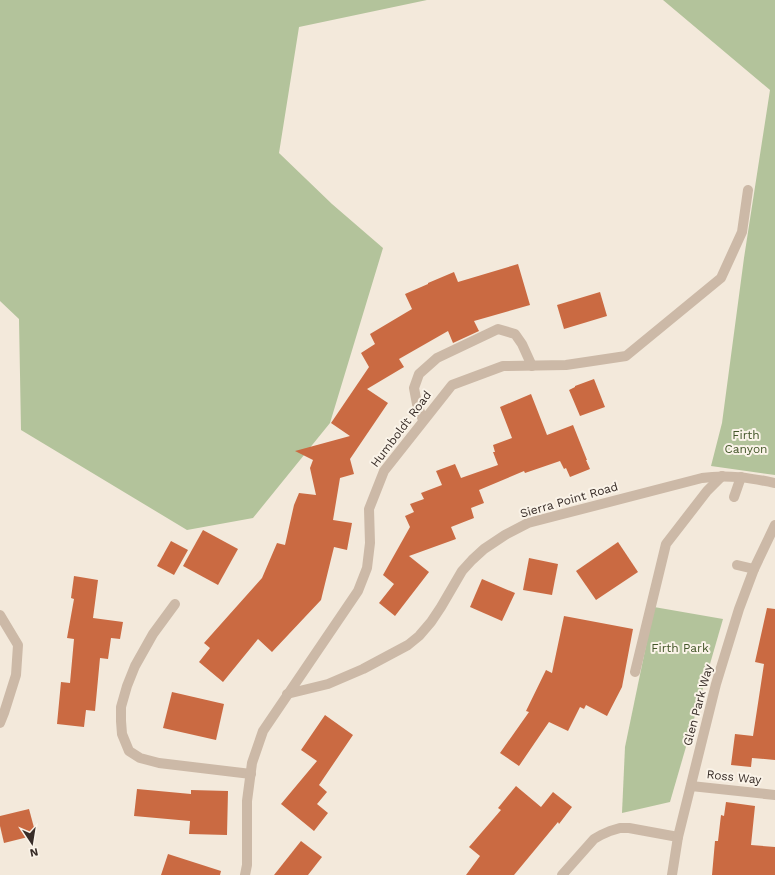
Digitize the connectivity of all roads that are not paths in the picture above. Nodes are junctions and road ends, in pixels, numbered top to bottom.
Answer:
1 (748, 190) dead end
2 (532, 366) junction
3 (423, 420) junction
4 (722, 476) junction
5 (741, 477) junction
6 (775, 483) edge
7 (734, 497) dead end
8 (775, 524) edge
9 (737, 565) dead end
10 (754, 569) junction
11 (175, 604) dead end
12 (0, 615) edge
13 (635, 672) dead end
14 (287, 694) junction
15 (0, 723) edge
16 (251, 774) junction
17 (691, 786) junction
18 (775, 794) edge
19 (678, 836) junction
20 (245, 875) edge
21 (562, 875) edge
22 (672, 875) edge

1 - 2 street, Humboldt Road
2 - 3 street, Humboldt Road
2 - 3 street
3 - 14 street, Humboldt Road
4 - 5 street, Sierra Point Road
4 - 13 street
4 - 14 street, Sierra Point Road
5 - 6 street, Sierra Point Road
5 - 7 street
8 - 10 street, Glen Park Way
9 - 10 street
10 - 17 street, Glen Park Way
11 - 16 street
12 - 15 street
14 - 16 street, Humboldt Road
16 - 20 street, Humboldt Road
17 - 18 street, Ross Way
17 - 19 street, Glen Park Way
19 - 21 street
19 - 22 street, Glen Park Way

